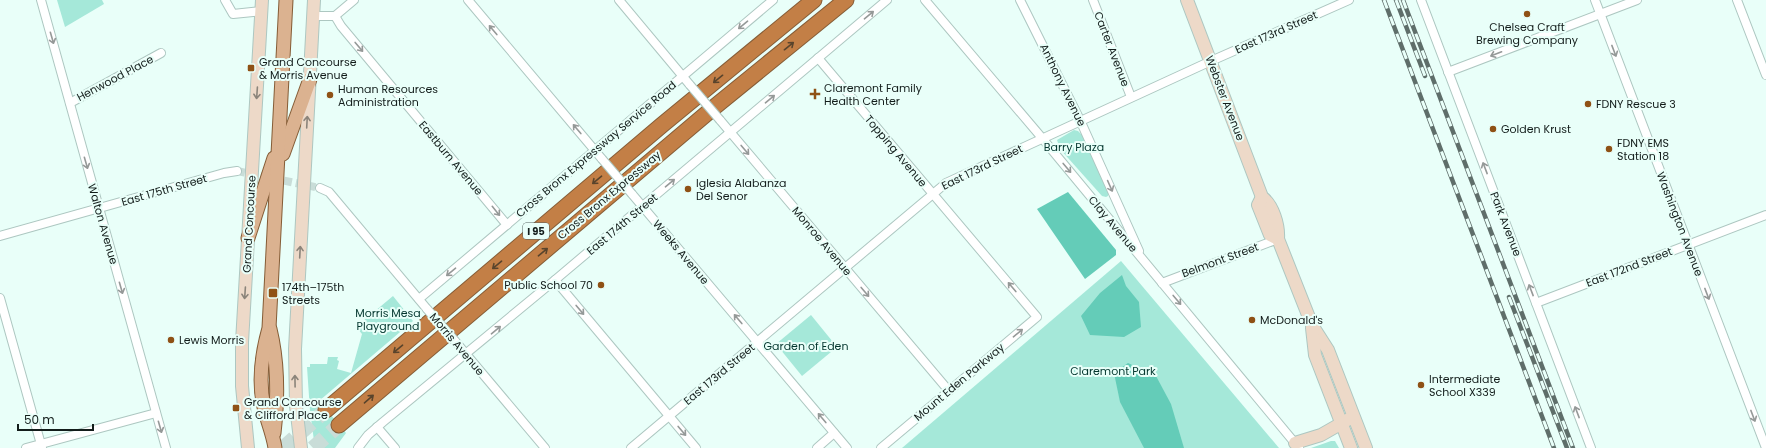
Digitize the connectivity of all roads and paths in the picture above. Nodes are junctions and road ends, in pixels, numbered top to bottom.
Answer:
1 (41, 0) edge
2 (225, 0) edge
3 (286, 0) edge
4 (314, 0) edge
5 (354, 0) edge
6 (468, 0) edge
7 (619, 0) edge
8 (771, 0) edge
9 (814, 0) edge
10 (846, 0) edge
11 (887, 0) edge
12 (925, 0) edge
13 (1020, 0) edge
14 (1093, 0) edge
15 (1188, 0) edge
16 (1349, 0) edge
17 (1421, 0) edge
18 (1595, 0) edge
19 (1637, 0) edge
20 (1737, 0) edge
21 (262, 5) edge
22 (1600, 14) junction
23 (313, 16) junction
24 (335, 16) junction
25 (161, 53) dead end
26 (818, 58) junction
27 (1211, 61) junction
28 (1448, 72) junction
29 (1766, 75) edge
30 (683, 76) junction
31 (310, 79) junction
32 (1131, 97) junction
33 (70, 103) junction
34 (1080, 120) junction
35 (730, 132) junction
36 (1042, 138) junction
37 (280, 141) junction
38 (595, 150) junction
39 (278, 169) junction
40 (237, 171) tunnel mouth
41 (320, 188) tunnel mouth
42 (932, 193) junction
43 (642, 206) junction
44 (99, 208) junction
45 (1766, 215) edge
46 (507, 225) junction
47 (0, 236) edge
48 (248, 238) junction
49 (1278, 239) junction
50 (1688, 245) junction
51 (1142, 260) junction
52 (844, 267) junction
53 (555, 280) junction
54 (1162, 283) junction
55 (0, 298) edge
56 (419, 299) junction
57 (1536, 303) junction
58 (1037, 317) joint
59 (1312, 325) junction
60 (757, 342) junction
61 (465, 354) junction
62 (949, 391) junction
63 (326, 410) tunnel mouth
64 (156, 413) junction
65 (669, 416) junction
66 (1354, 416) junction
67 (1342, 423) junction
68 (339, 425) tunnel mouth
69 (377, 426) junction
70 (834, 433) junction
71 (274, 442) edge
72 (1297, 445) edge
73 (42, 446) edge
74 (26, 448) edge
75 (166, 448) edge
76 (248, 448) edge
77 (301, 448) edge
78 (358, 448) edge
79 (396, 448) edge
80 (545, 448) edge
81 (631, 448) edge
82 (696, 448) edge
83 (817, 448) edge
84 (847, 448) edge
85 (881, 448) edge
86 (1351, 448) edge
87 (1366, 448) edge
88 (1591, 448) edge
89 (1766, 448) edge

1 -> 33 street, Walton Avenue
2 - 21 street
3 - 37 main road
4 - 23 street
5 - 24 street
38 -> 6 street, Weeks Avenue
7 - 30 street, Monroe Avenue
8 -> 30 street, Cross Bronx Expressway Service Road
9 -> 63 highway, Cross Bronx Expressway / I 95
68 -> 10 highway, Cross Bronx Expressway / I 95
26 -> 11 street, East 174th Street
12 - 36 street, Clay Avenue
13 - 34 street, Anthony Avenue
14 - 32 street, Carter Avenue
15 - 27 street, Webster Avenue
16 - 27 street, East 173rd Street
17 - 28 street, Park Avenue
18 - 22 street, Washington Avenue
19 - 22 street
20 - 29 street
21 -> 48 street, Grand Concourse
22 -> 28 street
22 -> 50 street, Washington Avenue
23 - 24 street
23 - 31 street
24 -> 46 street, Eastburn Avenue
25 - 33 street, Henwood Place
35 -> 26 street, East 174th Street
26 - 42 street, Topping Avenue
27 - 32 street, East 173rd Street
27 - 49 street, Webster Avenue
57 -> 28 street, Park Avenue
30 - 35 street, Monroe Avenue, bridge
30 - 38 street, Cross Bronx Expressway Service Road
31 - 39 main road
77 -> 31 street
32 - 34 street, East 173rd Street
33 -> 44 street, Walton Avenue
34 - 36 street, East 173rd Street
34 -> 51 street, Anthony Avenue
43 -> 35 street, East 174th Street
35 -> 52 street, Monroe Avenue
36 - 42 street, East 173rd Street
36 -> 51 street, Clay Avenue
37 - 39 main road
37 - 48 main road
38 - 43 street, Weeks Avenue, bridge
38 - 46 street, Cross Bronx Expressway Service Road
39 - 71 main road
40 - 44 street, East 175th Street
41 - 56 street, Morris Avenue
42 - 52 street, East 173rd Street
58 -> 42 street, Topping Avenue
43 - 53 street, East 174th Street
60 -> 43 street, Weeks Avenue
44 - 47 street, East 175th Street
44 -> 64 street, Walton Avenue
45 - 50 street, East 172nd Street
46 -> 56 street, Cross Bronx Expressway Service Road
48 -> 76 street, Grand Concourse
49 - 54 street, Belmont Street
49 - 59 street, Webster Avenue
50 - 57 street, East 172nd Street
50 -> 89 street, Washington Avenue
51 - 54 street, Clay Avenue
52 - 60 street, East 173rd Street
52 -> 62 street, Monroe Avenue
61 -> 53 street, East 174th Street
53 -> 65 street
54 -> 72 street, Clay Avenue
55 - 73 street
56 - 61 street, Morris Avenue, bridge
88 -> 57 street, Park Avenue
62 -> 58 street, Mount Eden Parkway
59 - 66 street, Webster Avenue
59 - 67 street, Webster Avenue
60 - 65 street, East 173rd Street
70 -> 60 street, Weeks Avenue
61 - 69 street, East 174th Street
61 - 80 street, Morris Avenue
62 - 85 street, Mount Eden Parkway
64 - 73 street
64 -> 75 street, Walton Avenue
65 - 81 street, East 173rd Street
65 -> 82 street
66 - 67 street
66 - 87 street, Webster Avenue
67 - 72 street
67 - 86 street, Webster Avenue
69 - 78 street, East 174th Street
69 - 79 street
70 - 83 street
70 - 84 street, Weeks Avenue
73 - 74 street

